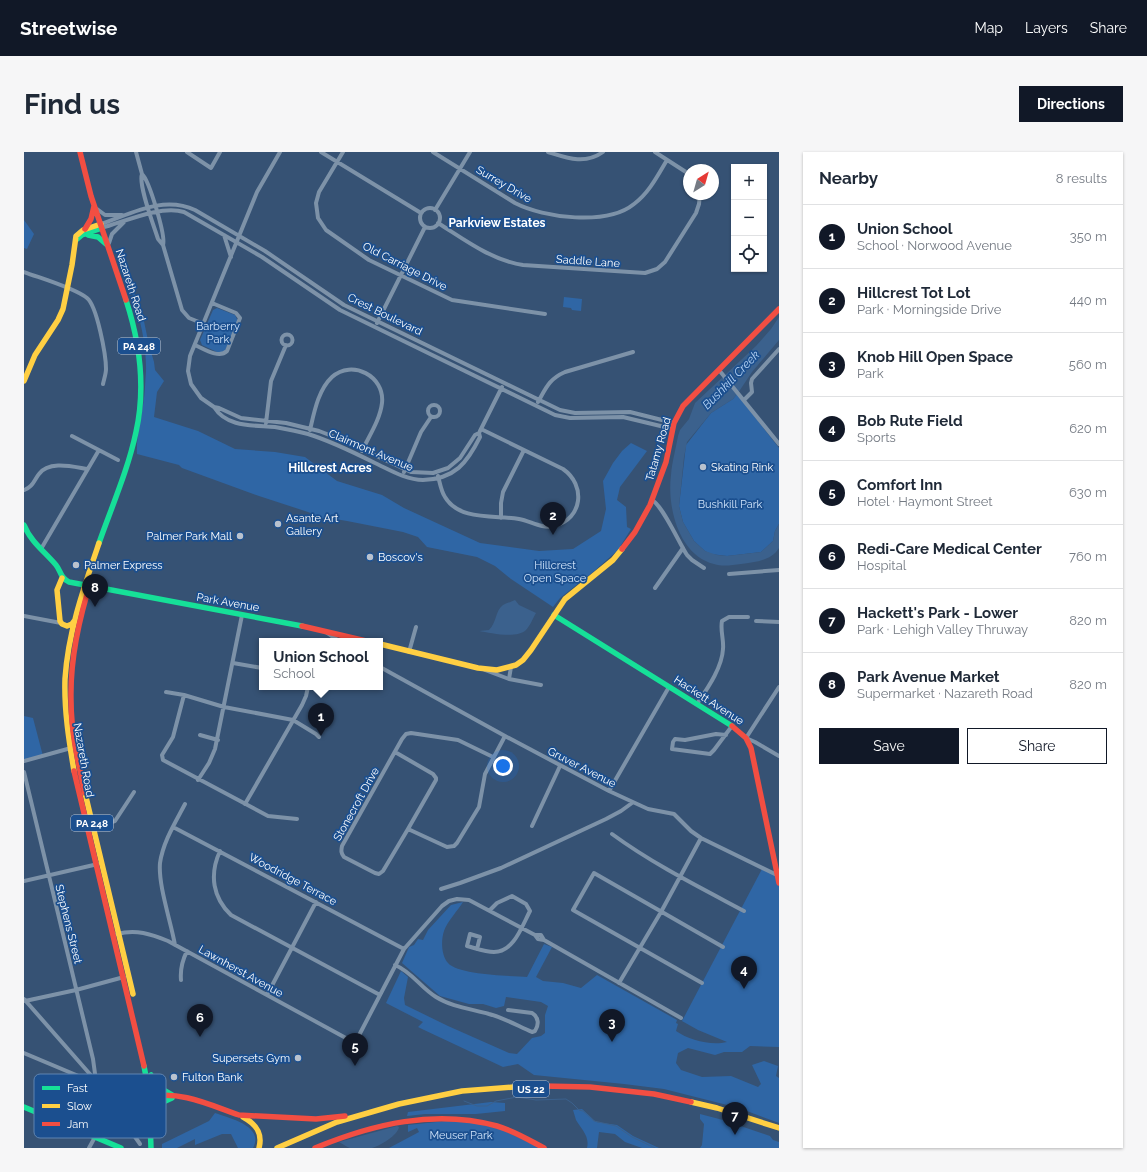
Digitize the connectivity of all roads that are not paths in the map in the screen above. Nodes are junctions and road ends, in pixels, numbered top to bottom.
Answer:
1 (80, 152) edge
2 (136, 152) edge
3 (187, 152) edge
4 (220, 152) edge
5 (280, 152) edge
6 (321, 152) edge
7 (343, 152) edge
8 (433, 152) edge
9 (470, 152) edge
10 (548, 152) edge
11 (603, 152) edge
12 (655, 152) edge
13 (667, 160) junction
14 (337, 162) junction
15 (460, 169) junction
16 (683, 170) edge
17 (142, 174) junction
18 (700, 200) edge
19 (94, 205) junction
20 (155, 206) junction
21 (148, 208) junction
22 (435, 210) junction
23 (157, 211) junction
24 (150, 213) junction
25 (421, 213) junction
26 (127, 218) junction
27 (438, 223) junction
28 (102, 226) junction
29 (425, 227) junction
30 (83, 233) junction
31 (224, 234) junction
32 (240, 236) junction
33 (237, 242) junction
34 (163, 244) junction
35 (108, 246) junction
36 (231, 257) junction
37 (24, 272) edge
38 (400, 275) junction
39 (68, 288) junction
40 (212, 303) junction
41 (779, 309) edge
42 (545, 314) dead end
43 (378, 321) junction
44 (204, 324) junction
45 (375, 327) junction
46 (195, 345) junction
47 (286, 345) dead end
48 (779, 349) edge
49 (634, 352) dead end
50 (719, 370) junction
51 (24, 381) edge
52 (504, 383) junction
53 (103, 384) dead end
54 (501, 389) junction
55 (539, 400) junction
56 (744, 400) junction
57 (536, 406) junction
58 (214, 407) junction
59 (431, 416) dead end
60 (266, 421) junction
61 (266, 426) junction
62 (674, 426) junction
63 (481, 428) junction
64 (310, 429) junction
65 (479, 433) junction
66 (308, 434) junction
67 (72, 436) dead end
68 (779, 444) edge
69 (98, 450) junction
70 (362, 450) junction
71 (524, 450) junction
72 (360, 455) junction
73 (118, 460) dead end
74 (88, 469) junction
75 (405, 470) junction
76 (437, 472) junction
77 (402, 476) junction
78 (438, 477) junction
79 (24, 490) edge
80 (652, 500) junction
81 (501, 518) junction
82 (24, 525) edge
83 (683, 548) junction
84 (41, 549) junction
85 (704, 568) dead end
86 (779, 570) edge
87 (729, 574) dead end
88 (62, 578) junction
89 (72, 583) junction
90 (87, 586) junction
91 (655, 588) dead end
92 (58, 595) junction
93 (242, 615) junction
94 (554, 615) junction
95 (24, 616) edge
96 (748, 617) dead end
97 (76, 620) junction
98 (756, 621) dead end
99 (779, 622) edge
100 (61, 623) junction
101 (416, 627) dead end
102 (324, 631) junction
103 (334, 638) edge
104 (353, 638) edge
105 (383, 645) edge
106 (409, 652) junction
107 (232, 662) junction
108 (259, 667) edge
109 (511, 667) junction
110 (478, 668) junction
111 (383, 669) edge
112 (509, 679) junction
113 (541, 685) dead end
114 (670, 687) junction
115 (779, 687) edge
116 (307, 690) edge
117 (166, 692) dead end
118 (184, 695) junction
119 (696, 704) junction
120 (224, 707) junction
121 (293, 720) junction
122 (732, 726) junction
123 (200, 735) dead end
124 (726, 735) junction
125 (505, 736) junction
126 (319, 738) dead end
127 (746, 738) junction
128 (218, 740) junction
129 (73, 748) junction
130 (395, 752) junction
131 (779, 756) edge
132 (493, 757) junction
133 (24, 760) edge
134 (560, 766) junction
135 (24, 772) edge
136 (198, 780) junction
137 (609, 791) junction
138 (134, 792) dead end
139 (632, 803) junction
140 (185, 804) dead end
141 (245, 804) junction
142 (297, 819) dead end
143 (173, 826) junction
144 (532, 826) dead end
145 (91, 828) junction
146 (408, 829) junction
147 (612, 834) dead end
148 (701, 838) junction
149 (220, 851) junction
150 (99, 863) junction
151 (48, 875) junction
152 (777, 875) junction
153 (681, 876) junction
154 (24, 881) edge
155 (779, 883) edge
156 (441, 889) dead end
157 (316, 902) junction
158 (490, 910) junction
159 (744, 911) dead end
160 (661, 912) junction
161 (522, 928) junction
162 (116, 934) junction
163 (175, 945) junction
164 (723, 947) dead end
165 (291, 948) junction
166 (640, 948) junction
167 (404, 949) junction
168 (477, 949) dead end
169 (187, 951) junction
170 (395, 965) junction
171 (126, 977) junction
172 (181, 980) dead end
173 (619, 983) junction
174 (702, 983) dead end
175 (76, 990) junction
176 (267, 995) junction
177 (380, 996) junction
178 (24, 1000) edge
179 (508, 1010) dead end
180 (681, 1018) dead end
181 (24, 1053) edge
182 (74, 1074) edge
183 (90, 1074) edge
184 (95, 1074) edge
185 (147, 1074) edge
186 (151, 1074) edge
187 (166, 1092) edge
188 (166, 1096) edge
189 (172, 1096) junction
190 (166, 1100) edge
191 (24, 1107) edge
192 (34, 1111) edge
193 (239, 1115) junction
194 (359, 1115) junction
195 (779, 1128) edge
196 (779, 1132) edge
197 (94, 1138) edge
198 (97, 1138) edge
199 (136, 1138) edge
200 (140, 1144) dead end
201 (89, 1148) edge
202 (121, 1148) edge
203 (258, 1148) edge
204 (277, 1148) edge
205 (286, 1148) edge
206 (315, 1148) edge
207 (544, 1148) edge

1 - 19 main road, Nazareth Road / PA 248
2 - 17 street
3 - 4 street
5 - 32 street, Clairmont Avenue
6 - 14 street
7 - 14 street, Old Carriage Drive
8 - 15 street, Surrey Drive
9 - 15 street
10 - 11 street
12 - 13 street
13 - 15 street, Surrey Drive
13 - 16 street
14 - 25 street
14 - 38 street, Old Carriage Drive
15 - 22 street
17 - 20 street
17 - 21 street
18 - 27 street, Saddle Lane
19 - 26 street
19 - 28 main road, Nazareth Road / PA 248
19 - 30 main road
20 - 21 street, Crest Boulevard
20 - 23 street
20 - 32 street, Crest Boulevard
21 - 24 street
21 - 26 street, Crest Boulevard
22 - 25 street
22 - 27 street
23 - 24 street, Crest Boulevard
23 - 31 street, Crest Boulevard
23 - 34 street
24 - 26 street, Crest Boulevard
24 - 34 street
25 - 29 street
26 - 28 street, Crest Boulevard
26 - 35 street
27 - 29 street
28 - 30 main road
28 - 35 main road, Nazareth Road / PA 248
29 - 38 street
30 - 35 main road
30 - 39 main road
31 - 33 street, Crest Boulevard
31 - 36 street
32 - 33 street, Clairmont Avenue
32 - 43 street, Crest Boulevard
33 - 36 street, Clairmont Avenue
33 - 45 street, Crest Boulevard
34 - 44 street
35 - 90 main road, Nazareth Road / PA 248
36 - 40 street, Clairmont Avenue
37 - 39 street
38 - 42 street, Old Carriage Drive
38 - 43 street
39 - 51 main road
39 - 53 street
40 - 44 street, Clairmont Avenue
40 - 46 street
41 - 50 main road, Tatamy Road
43 - 45 street
43 - 52 street, Crest Boulevard
44 - 46 street, Clairmont Avenue
45 - 54 street, Crest Boulevard
46 - 58 street, Clairmont Avenue
47 - 60 street
48 - 56 street
49 - 55 street
50 - 56 street
50 - 62 main road, Tatamy Road
52 - 54 street, Clairmont Avenue
52 - 55 street, Crest Boulevard
54 - 57 street, Crest Boulevard
54 - 63 street, Clairmont Avenue
55 - 57 street
55 - 62 street, Crest Boulevard
56 - 68 street
57 - 62 street, Crest Boulevard
58 - 60 street, Clairmont Avenue
58 - 61 street, Clairmont Avenue
59 - 75 street
60 - 61 street
60 - 64 street, Clairmont Avenue
61 - 66 street, Clairmont Avenue
62 - 80 main road, Tatamy Road
63 - 65 street, Clairmont Avenue
63 - 71 street
64 - 66 street
64 - 70 street, Clairmont Avenue
64 - 70 street
65 - 76 street, Clairmont Avenue
65 - 78 street, Clairmont Avenue
66 - 72 street, Clairmont Avenue
67 - 69 street
69 - 73 street
69 - 74 street
70 - 72 street
70 - 75 street, Clairmont Avenue
71 - 81 street
71 - 81 street
72 - 77 street, Clairmont Avenue
74 - 79 street
74 - 84 street
75 - 76 street, Clairmont Avenue
75 - 77 street
76 - 78 street
77 - 78 street, Clairmont Avenue
78 - 81 street
80 - 83 street
80 - 94 main road, Tatamy Road
82 - 84 main road
83 - 85 street
83 - 91 street
84 - 88 main road
86 - 87 street
88 - 89 main road, Park Avenue
88 - 92 main road
89 - 90 main road, Park Avenue
89 - 92 main road
90 - 93 main road, Park Avenue
90 - 97 main road, Nazareth Road / PA 248
90 - 129 main road, Nazareth Road / PA 248
92 - 100 main road
93 - 102 main road, Park Avenue
93 - 107 street
94 - 109 main road, Tatamy Road
94 - 114 main road, Hackett Avenue
95 - 100 street
96 - 119 street
97 - 100 main road
97 - 129 main road, Nazareth Road / PA 248
98 - 99 street
101 - 106 street
102 - 103 street
102 - 104 main road, Park Avenue
105 - 106 main road
106 - 110 main road
107 - 108 street
107 - 120 street
109 - 110 main road, Tatamy Road
109 - 112 street
110 - 112 street
111 - 125 street, Gruver Avenue
112 - 113 street
114 - 119 main road, Hackett Avenue
114 - 137 street
115 - 127 street
116 - 121 street
117 - 118 street
118 - 120 street
118 - 136 street
119 - 122 main road, Hackett Avenue
120 - 121 street
120 - 128 street
121 - 126 street
121 - 141 street
122 - 124 street
122 - 127 main road, Hackett Avenue
123 - 128 street
124 - 124 street
125 - 132 street
125 - 134 street, Gruver Avenue
127 - 131 street
127 - 152 main road, Hackett Avenue
128 - 136 street
129 - 133 street
129 - 145 main road, Nazareth Road / PA 248
130 - 132 street, Stonecroft Drive
130 - 146 street
130 - 146 street, Stonecroft Drive
132 - 146 street
134 - 137 street, Gruver Avenue
134 - 144 street
135 - 151 street, Stephens Street
136 - 141 street
137 - 139 street, Gruver Avenue
138 - 145 street
139 - 148 street, Gruver Avenue
139 - 156 street
140 - 143 street
141 - 142 street
143 - 149 street, Woodridge Terrace
143 - 163 street
145 - 150 main road, Nazareth Road / PA 248
147 - 153 street
148 - 152 street, Gruver Avenue
148 - 153 street
149 - 157 street, Woodridge Terrace
149 - 165 street
150 - 151 street
150 - 162 main road, Nazareth Road / PA 248
151 - 154 street
151 - 175 street, Stephens Street
152 - 155 main road, Hackett Avenue
153 - 159 street
153 - 160 street
157 - 165 street
157 - 167 street, Woodridge Terrace
158 - 161 street
158 - 161 street
158 - 167 street
160 - 164 street
160 - 166 street
160 - 166 street
161 - 168 street
161 - 173 street
162 - 163 street, Lawnherst Avenue
162 - 171 main road, Nazareth Road / PA 248
163 - 169 street, Lawnherst Avenue
165 - 176 street
165 - 177 street
166 - 173 street
166 - 174 street
167 - 170 street
169 - 172 street
169 - 176 street, Lawnherst Avenue
170 - 177 street
170 - 179 street
171 - 175 street
171 - 185 main road, Nazareth Road / PA 248
171 - 186 main road, Nazareth Road / PA 248
173 - 180 street
175 - 178 street
175 - 184 street, Stephens Street
176 - 177 street, Lawnherst Avenue
178 - 183 street
181 - 182 street
187 - 189 main road
188 - 189 main road
189 - 190 main road
189 - 193 main road
191 - 192 main road
193 - 194 main road
193 - 203 main road
194 - 195 main road, US 22
194 - 204 main road, US 22
196 - 205 main road, US 22
197 - 201 street
198 - 202 main road
199 - 200 street
206 - 207 main road

